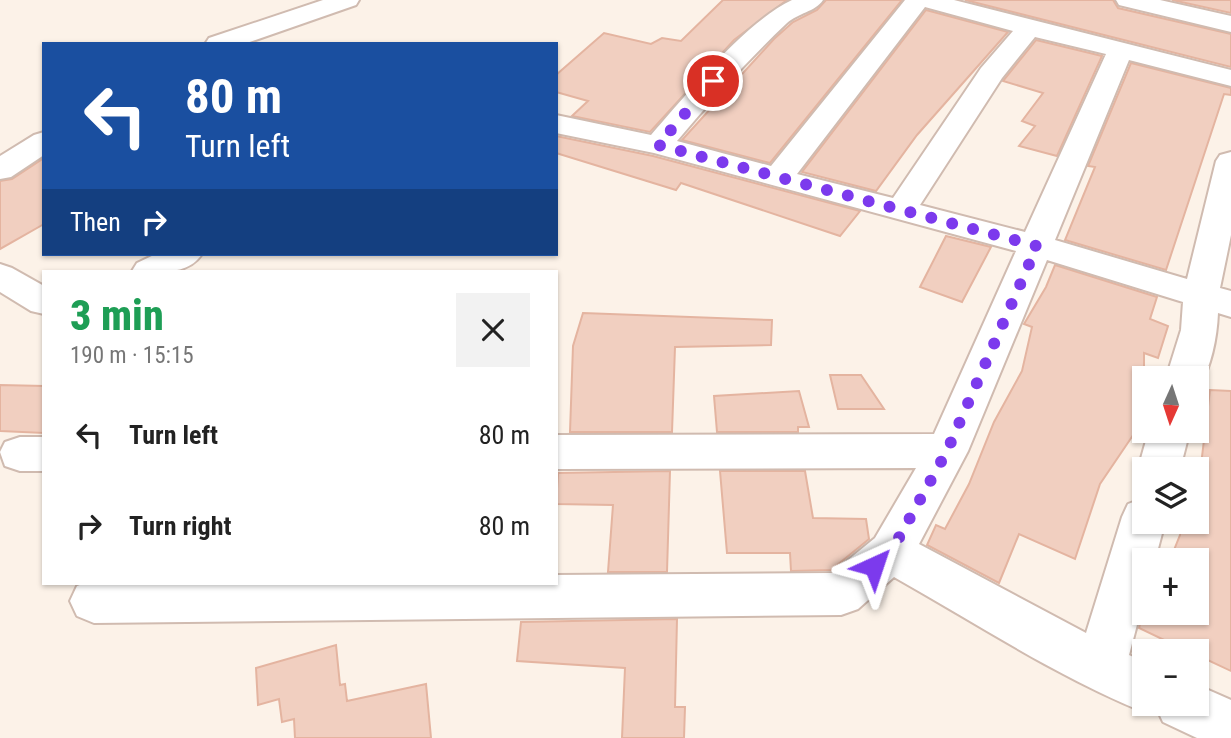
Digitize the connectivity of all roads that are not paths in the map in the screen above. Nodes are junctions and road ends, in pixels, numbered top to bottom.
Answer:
1 (347, 0) edge
2 (811, 0) edge
3 (918, 0) edge
4 (927, 0) edge
5 (1128, 0) edge
6 (1231, 24) edge
7 (1028, 29) junction
8 (224, 42) edge
9 (1121, 49) junction
10 (1231, 78) edge
11 (558, 124) edge
12 (658, 145) junction
13 (1231, 161) edge
14 (778, 178) junction
15 (900, 211) junction
16 (1037, 246) junction
17 (181, 256) edge
18 (151, 270) edge
19 (0, 276) edge
20 (1216, 300) edge
21 (42, 301) edge
22 (1188, 366) edge
23 (947, 451) junction
24 (558, 452) edge
25 (1139, 534) edge
26 (891, 552) junction
27 (230, 591) edge
28 (94, 601) dead end
29 (1101, 667) junction
30 (1132, 681) edge
31 (1207, 716) edge
32 (1231, 727) edge

1 - 8 street
2 - 12 street
3 - 14 street
4 - 7 street
5 - 6 street
7 - 9 street
7 - 15 street
9 - 10 street
9 - 16 street
11 - 12 street
12 - 14 street
13 - 20 street
14 - 15 street
15 - 16 street
16 - 20 street
16 - 23 street
17 - 18 street
19 - 21 street
20 - 22 street
23 - 24 street
23 - 26 street
25 - 29 street
26 - 27 street
26 - 29 street
27 - 28 street
29 - 30 street
31 - 32 street

